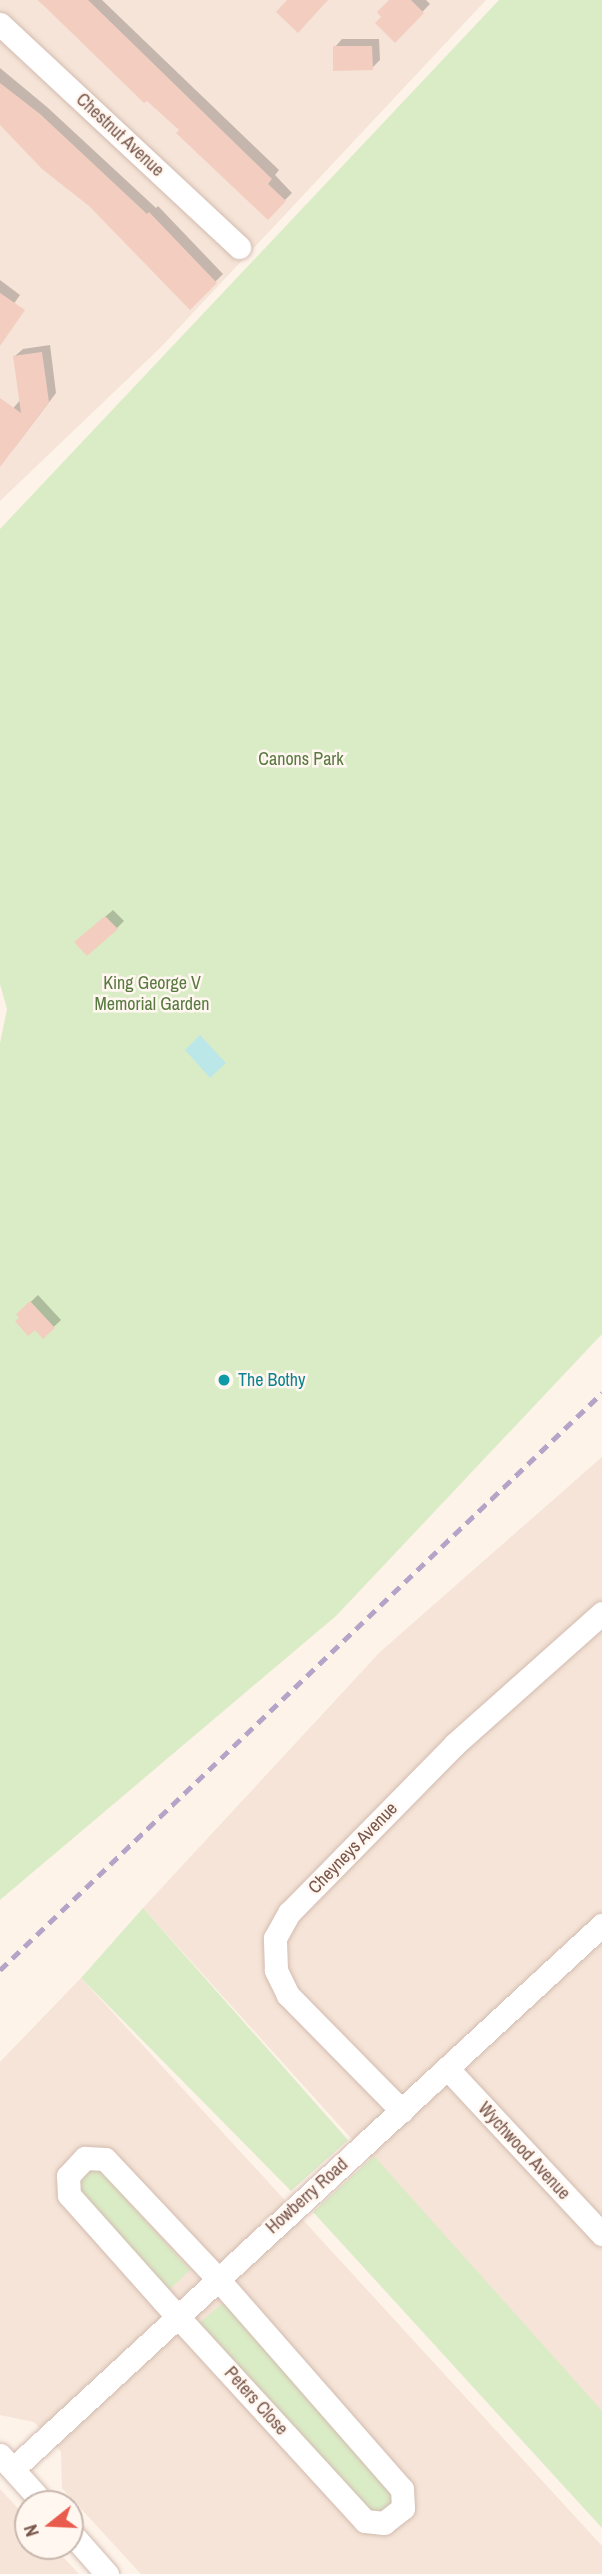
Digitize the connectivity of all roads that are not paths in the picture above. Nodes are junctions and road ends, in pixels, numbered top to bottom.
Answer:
1 (0, 24) edge
2 (239, 247) dead end
3 (602, 1613) edge
4 (602, 1925) edge
5 (447, 2067) junction
6 (402, 2111) junction
7 (602, 2234) edge
8 (217, 2278) junction
9 (176, 2315) junction
10 (6, 2462) edge
11 (31, 2490) edge
12 (84, 2548) edge
13 (107, 2574) edge

1 - 2 street, Chestnut Avenue
3 - 6 street, Cheyneys Avenue
4 - 5 street, Howberry Road
5 - 6 street, Howberry Road
5 - 7 street, Wychwood Avenue
6 - 8 street, Howberry Road
8 - 9 street, Howberry Road
8 - 9 street, Peters Close
8 - 9 street, Peters Close
9 - 10 street, Howberry Road
10 - 11 street
12 - 13 street

